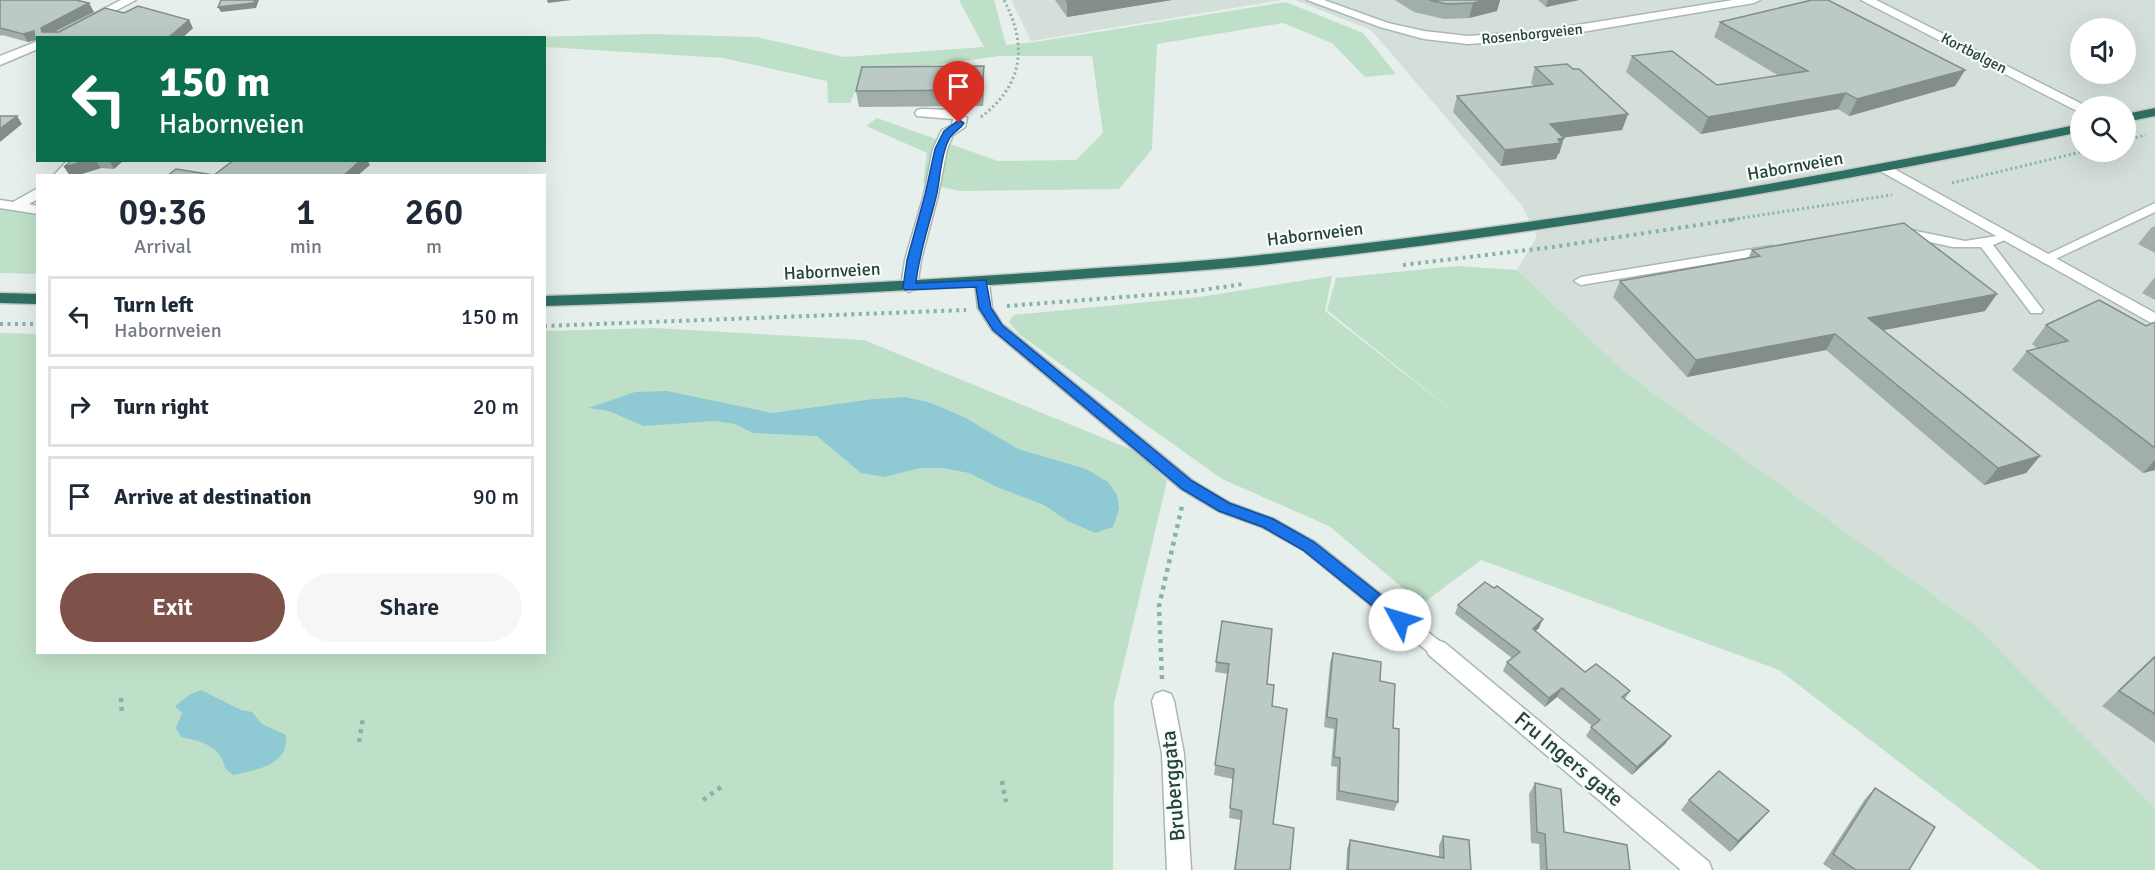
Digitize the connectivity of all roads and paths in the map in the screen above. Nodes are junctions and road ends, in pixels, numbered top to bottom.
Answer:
1 (130, 0) edge
2 (1004, 0) edge
3 (1313, 0) edge
4 (1754, 0) edge
5 (1867, 0) edge
6 (57, 36) edge
7 (36, 45) edge
8 (0, 61) edge
9 (2070, 102) edge
10 (2155, 112) edge
11 (922, 113) dead end
12 (2136, 116) edge
13 (958, 127) junction
14 (2070, 130) edge
15 (2155, 133) edge
16 (2136, 138) edge
17 (74, 162) edge
18 (1887, 169) junction
19 (62, 174) edge
20 (36, 193) edge
21 (7, 206) edge
22 (2155, 207) edge
23 (36, 210) edge
24 (1886, 232) edge
25 (2006, 237) junction
26 (1986, 245) junction
27 (1780, 249) edge
28 (2044, 259) junction
29 (1581, 281) dead end
30 (982, 283) junction
31 (909, 287) junction
32 (0, 298) edge
33 (36, 299) edge
34 (546, 301) edge
35 (985, 308) junction
36 (2036, 310) dead end
37 (2155, 320) edge
38 (0, 324) edge
39 (36, 324) edge
40 (546, 326) edge
41 (1187, 485) junction
42 (1437, 649) joint
43 (121, 698) dead end
44 (1163, 701) joint
45 (122, 715) dead end
46 (363, 718) dead end
47 (359, 742) dead end
48 (1002, 781) dead end
49 (722, 787) dead end
50 (703, 800) dead end
51 (1006, 802) dead end
52 (1179, 870) edge
53 (1700, 870) edge

1 - 6 street
2 - 13 path
3 - 4 street, Rosenborgveien
5 - 9 street, Kortbølgen
7 - 8 street
10 - 12 highway
11 - 13 street
13 - 31 street
14 - 18 highway, Habornveien
15 - 16 path
17 - 19 street
18 - 25 street
18 - 30 highway, Habornveien
20 - 21 street
21 - 23 street
22 - 28 lane
24 - 26 lane
25 - 26 lane
25 - 28 street
26 - 36 lane
27 - 29 lane
28 - 37 street
30 - 31 highway, Habornveien
30 - 35 lane
31 - 34 highway, Habornveien
32 - 33 highway
35 - 40 path
35 - 41 lane
38 - 39 path
41 - 42 lane
41 - 44 path
42 - 53 street, Fru Ingers gate
43 - 45 path
44 - 52 street, Bruberggata
46 - 47 path
48 - 51 path
49 - 50 path

